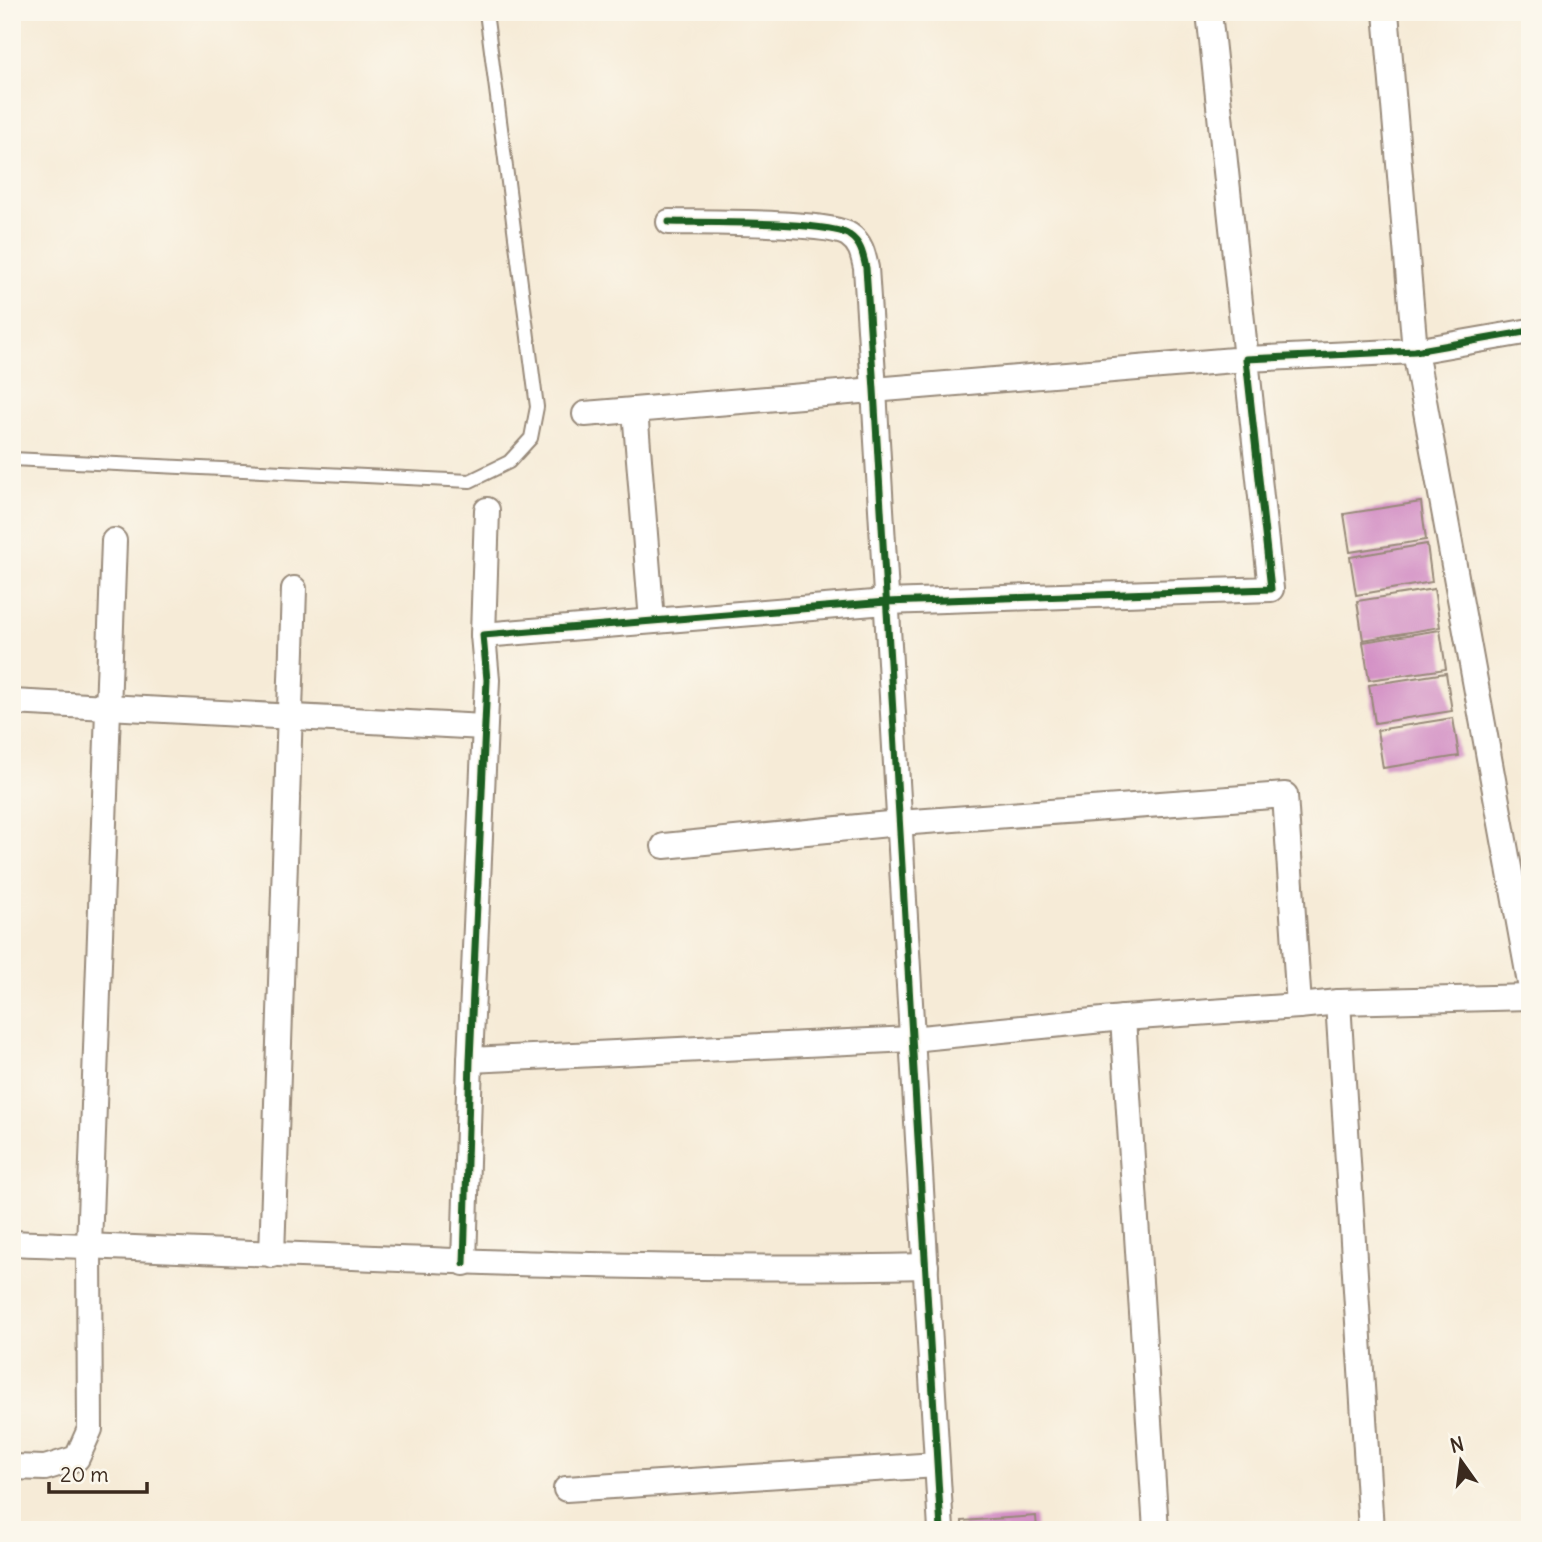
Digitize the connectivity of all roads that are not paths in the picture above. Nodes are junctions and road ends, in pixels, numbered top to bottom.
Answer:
1 (486, 12) edge
2 (1209, 12) edge
3 (1386, 12) edge
4 (669, 222) dead end
5 (1530, 331) edge
6 (1415, 351) junction
7 (1246, 359) junction
8 (874, 390) junction
9 (635, 410) junction
10 (585, 414) dead end
11 (12, 459) edge
12 (487, 510) dead end
13 (114, 541) dead end
14 (294, 589) dead end
15 (886, 602) junction
16 (652, 621) junction
17 (483, 635) junction
18 (12, 702) edge
19 (108, 706) junction
20 (290, 716) junction
21 (484, 727) junction
22 (899, 823) junction
23 (664, 846) dead end
24 (1530, 983) edge
25 (1530, 997) edge
26 (1338, 1002) junction
27 (1299, 1006) junction
28 (1123, 1018) junction
29 (911, 1038) junction
30 (470, 1060) junction
31 (12, 1243) edge
32 (89, 1246) junction
33 (272, 1255) junction
34 (464, 1263) junction
35 (926, 1266) junction
36 (937, 1465) junction
37 (12, 1467) edge
38 (566, 1489) dead end
39 (941, 1530) edge
40 (1156, 1530) edge
41 (1371, 1530) edge

1 - 11 lane
2 - 7 street
3 - 6 street
4 - 8 street
5 - 6 street
6 - 7 street
6 - 24 street
7 - 8 street
7 - 15 street
8 - 9 street
8 - 15 street
9 - 10 street
9 - 16 street
12 - 17 street
13 - 19 street
14 - 20 street
15 - 16 street
15 - 22 street
16 - 17 street
17 - 21 street
18 - 19 street
19 - 20 street
19 - 32 street
20 - 21 street
20 - 33 street
21 - 30 street
22 - 23 street
22 - 27 street
22 - 29 street
25 - 26 street
26 - 27 street
26 - 41 street
27 - 28 street
28 - 29 street
28 - 40 street
29 - 30 street
29 - 35 street
30 - 34 street
31 - 32 street
32 - 33 street
32 - 37 street
33 - 34 street
34 - 35 street
35 - 36 street
36 - 38 street
36 - 39 street

